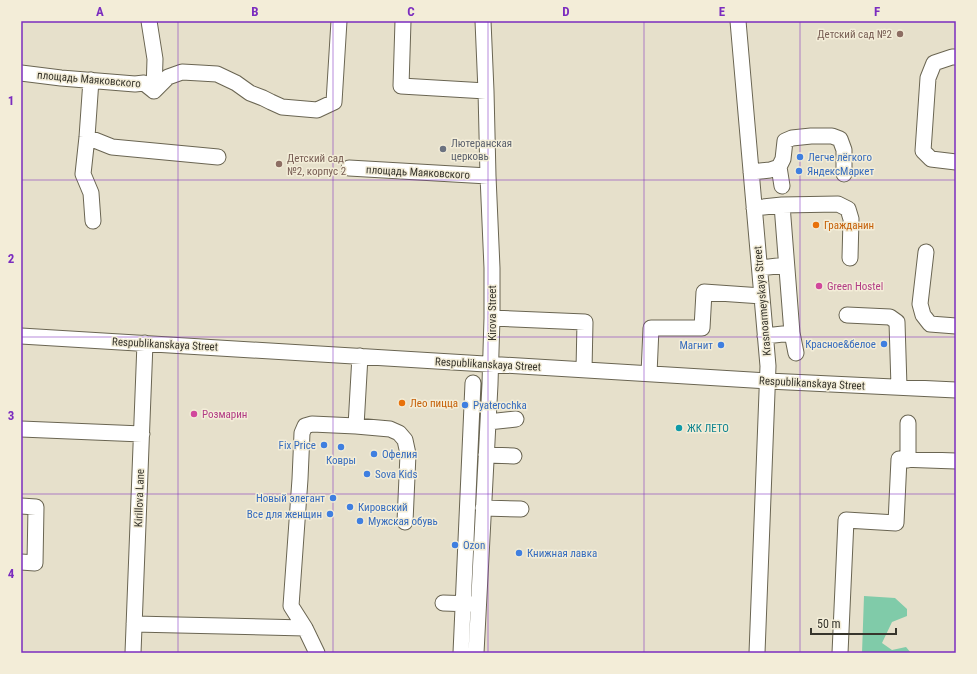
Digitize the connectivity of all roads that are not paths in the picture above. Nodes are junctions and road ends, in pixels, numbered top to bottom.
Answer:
1 (149, 21) edge
2 (339, 21) edge
3 (403, 21) edge
4 (483, 21) edge
5 (738, 21) edge
6 (956, 57) edge
7 (21, 72) edge
8 (91, 80) junction
9 (486, 91) junction
10 (154, 92) junction
11 (87, 137) junction
12 (218, 157) dead end
13 (956, 162) edge
14 (779, 167) junction
15 (349, 168) dead end
16 (751, 172) junction
17 (844, 174) dead end
18 (488, 176) junction
19 (782, 186) dead end
20 (782, 205) junction
21 (754, 208) junction
22 (93, 221) dead end
23 (926, 252) dead end
24 (850, 258) dead end
25 (786, 265) junction
26 (760, 268) junction
27 (762, 296) junction
28 (847, 315) dead end
29 (492, 318) junction
30 (956, 326) edge
31 (792, 333) junction
32 (21, 336) edge
33 (766, 336) junction
34 (145, 343) junction
35 (796, 353) dead end
36 (360, 356) junction
37 (491, 364) junction
38 (584, 370) junction
39 (649, 374) junction
40 (768, 381) junction
41 (473, 383) dead end
42 (899, 387) junction
43 (956, 390) edge
44 (516, 420) dead end
45 (488, 422) junction
46 (908, 423) dead end
47 (356, 426) junction
48 (21, 429) edge
49 (142, 434) junction
50 (486, 455) junction
51 (514, 456) dead end
52 (908, 460) junction
53 (956, 461) edge
54 (21, 506) edge
55 (484, 508) junction
56 (521, 509) dead end
57 (405, 522) dead end
58 (21, 562) edge
59 (443, 603) dead end
60 (478, 604) junction
61 (134, 624) junction
62 (305, 628) junction
63 (133, 653) edge
64 (316, 653) edge
65 (461, 653) edge
66 (476, 653) edge
67 (757, 653) edge
68 (840, 653) edge

1 - 10 street
2 - 10 street
3 - 9 street
4 - 9 street, Kirova Street
5 - 16 street, Krasnoarmeyskaya Street
6 - 13 street
7 - 8 street, площадь Маяковского
8 - 10 street, площадь Маяковского
8 - 11 street
9 - 18 street, Kirova Street
11 - 12 street
11 - 22 street
14 - 16 street
14 - 17 street
14 - 19 street
15 - 18 street, площадь Маяковского
16 - 21 street, Krasnoarmeyskaya Street
18 - 29 street, Kirova Street
20 - 21 street
20 - 24 street
20 - 25 street
21 - 26 street, Krasnoarmeyskaya Street
23 - 30 street
25 - 26 street
25 - 31 street
26 - 27 street, Krasnoarmeyskaya Street
27 - 33 street, Krasnoarmeyskaya Street
27 - 39 street
28 - 42 street
29 - 37 street, Kirova Street
29 - 38 street
31 - 33 street
31 - 35 street
32 - 34 street, Respublikanskaya Street
33 - 40 street, Krasnoarmeyskaya Street
34 - 36 street, Respublikanskaya Street
34 - 49 street, Kirillova Lane
36 - 37 street, Respublikanskaya Street
36 - 47 street
37 - 38 street, Respublikanskaya Street
37 - 45 street, Kirova Street
38 - 39 street, Respublikanskaya Street
39 - 40 street, Respublikanskaya Street
40 - 42 street, Respublikanskaya Street
40 - 67 street, Krasnoarmeyskaya Street
41 - 65 street
42 - 43 street, Respublikanskaya Street
44 - 45 street
45 - 50 street, Kirova Street
46 - 52 street
47 - 57 street
47 - 62 street
48 - 49 street
49 - 61 street, Kirillova Lane
50 - 51 street
50 - 55 street, Kirova Street
52 - 53 street
52 - 68 street
54 - 58 street
55 - 56 street
55 - 60 street, Kirova Street
59 - 60 street
60 - 66 street, Kirova Street
61 - 62 street
61 - 63 street, Kirillova Lane
62 - 64 street

